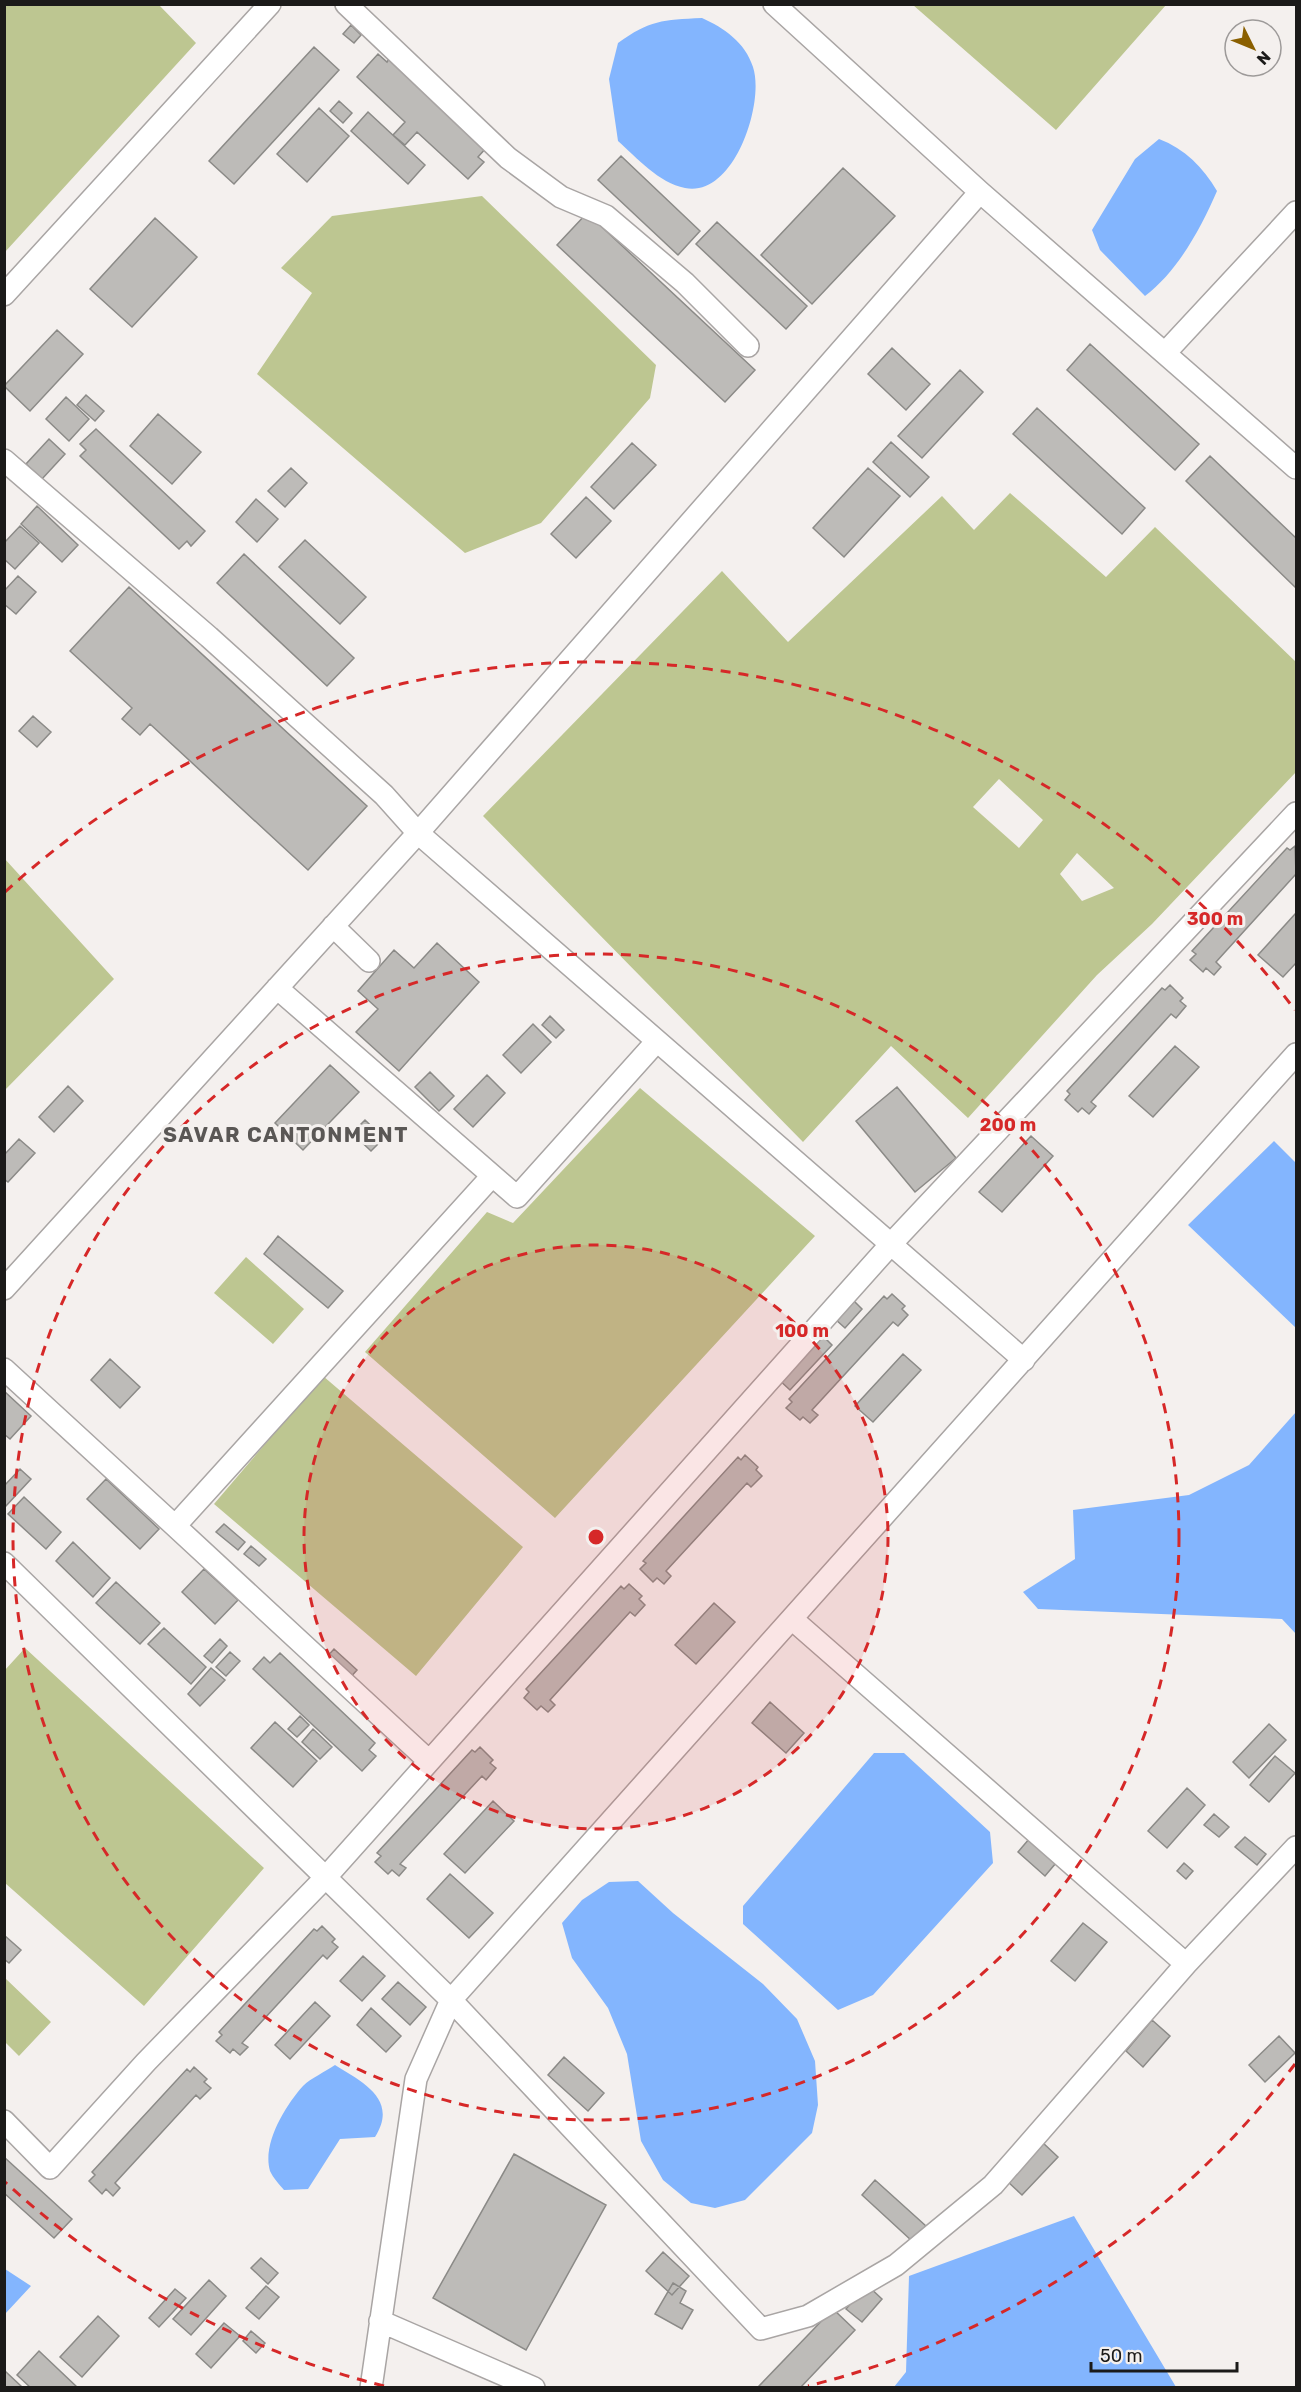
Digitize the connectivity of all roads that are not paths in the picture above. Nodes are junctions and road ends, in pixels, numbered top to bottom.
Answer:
1 (270, 4) edge
2 (346, 4) edge
3 (774, 4) edge
4 (980, 192) junction
5 (1296, 212) edge
6 (4, 295) edge
7 (748, 346) dead end
8 (1165, 353) junction
9 (4, 460) edge
10 (1296, 468) edge
11 (1296, 813) edge
12 (418, 833) junction
13 (333, 926) junction
14 (369, 961) dead end
15 (277, 988) junction
16 (657, 1041) junction
17 (1296, 1054) edge
18 (492, 1176) junction
19 (891, 1244) junction
20 (4, 1289) edge
21 (1024, 1359) junction
22 (4, 1369) edge
23 (175, 1526) junction
24 (4, 1563) edge
25 (792, 1619) junction
26 (429, 1761) junction
27 (1296, 1846) edge
28 (326, 1877) junction
29 (1185, 1964) junction
30 (451, 2000) junction
31 (4, 2121) edge
32 (380, 2321) junction
33 (371, 2388) edge
34 (534, 2388) edge

1 - 6 street
2 - 7 street
3 - 4 street
4 - 8 street
4 - 12 street
5 - 8 street
8 - 10 street
9 - 12 street
11 - 19 street
12 - 13 street
12 - 16 street
13 - 14 street
13 - 15 street
15 - 18 street
15 - 20 street
16 - 18 street
16 - 19 street
17 - 21 street
18 - 23 street
19 - 21 street
19 - 26 street
21 - 25 street
22 - 23 street
23 - 26 street
24 - 28 street
25 - 29 street
25 - 30 street
26 - 28 street
27 - 29 street
28 - 30 street
28 - 31 street
29 - 30 street
30 - 32 street
32 - 33 street
32 - 34 street

